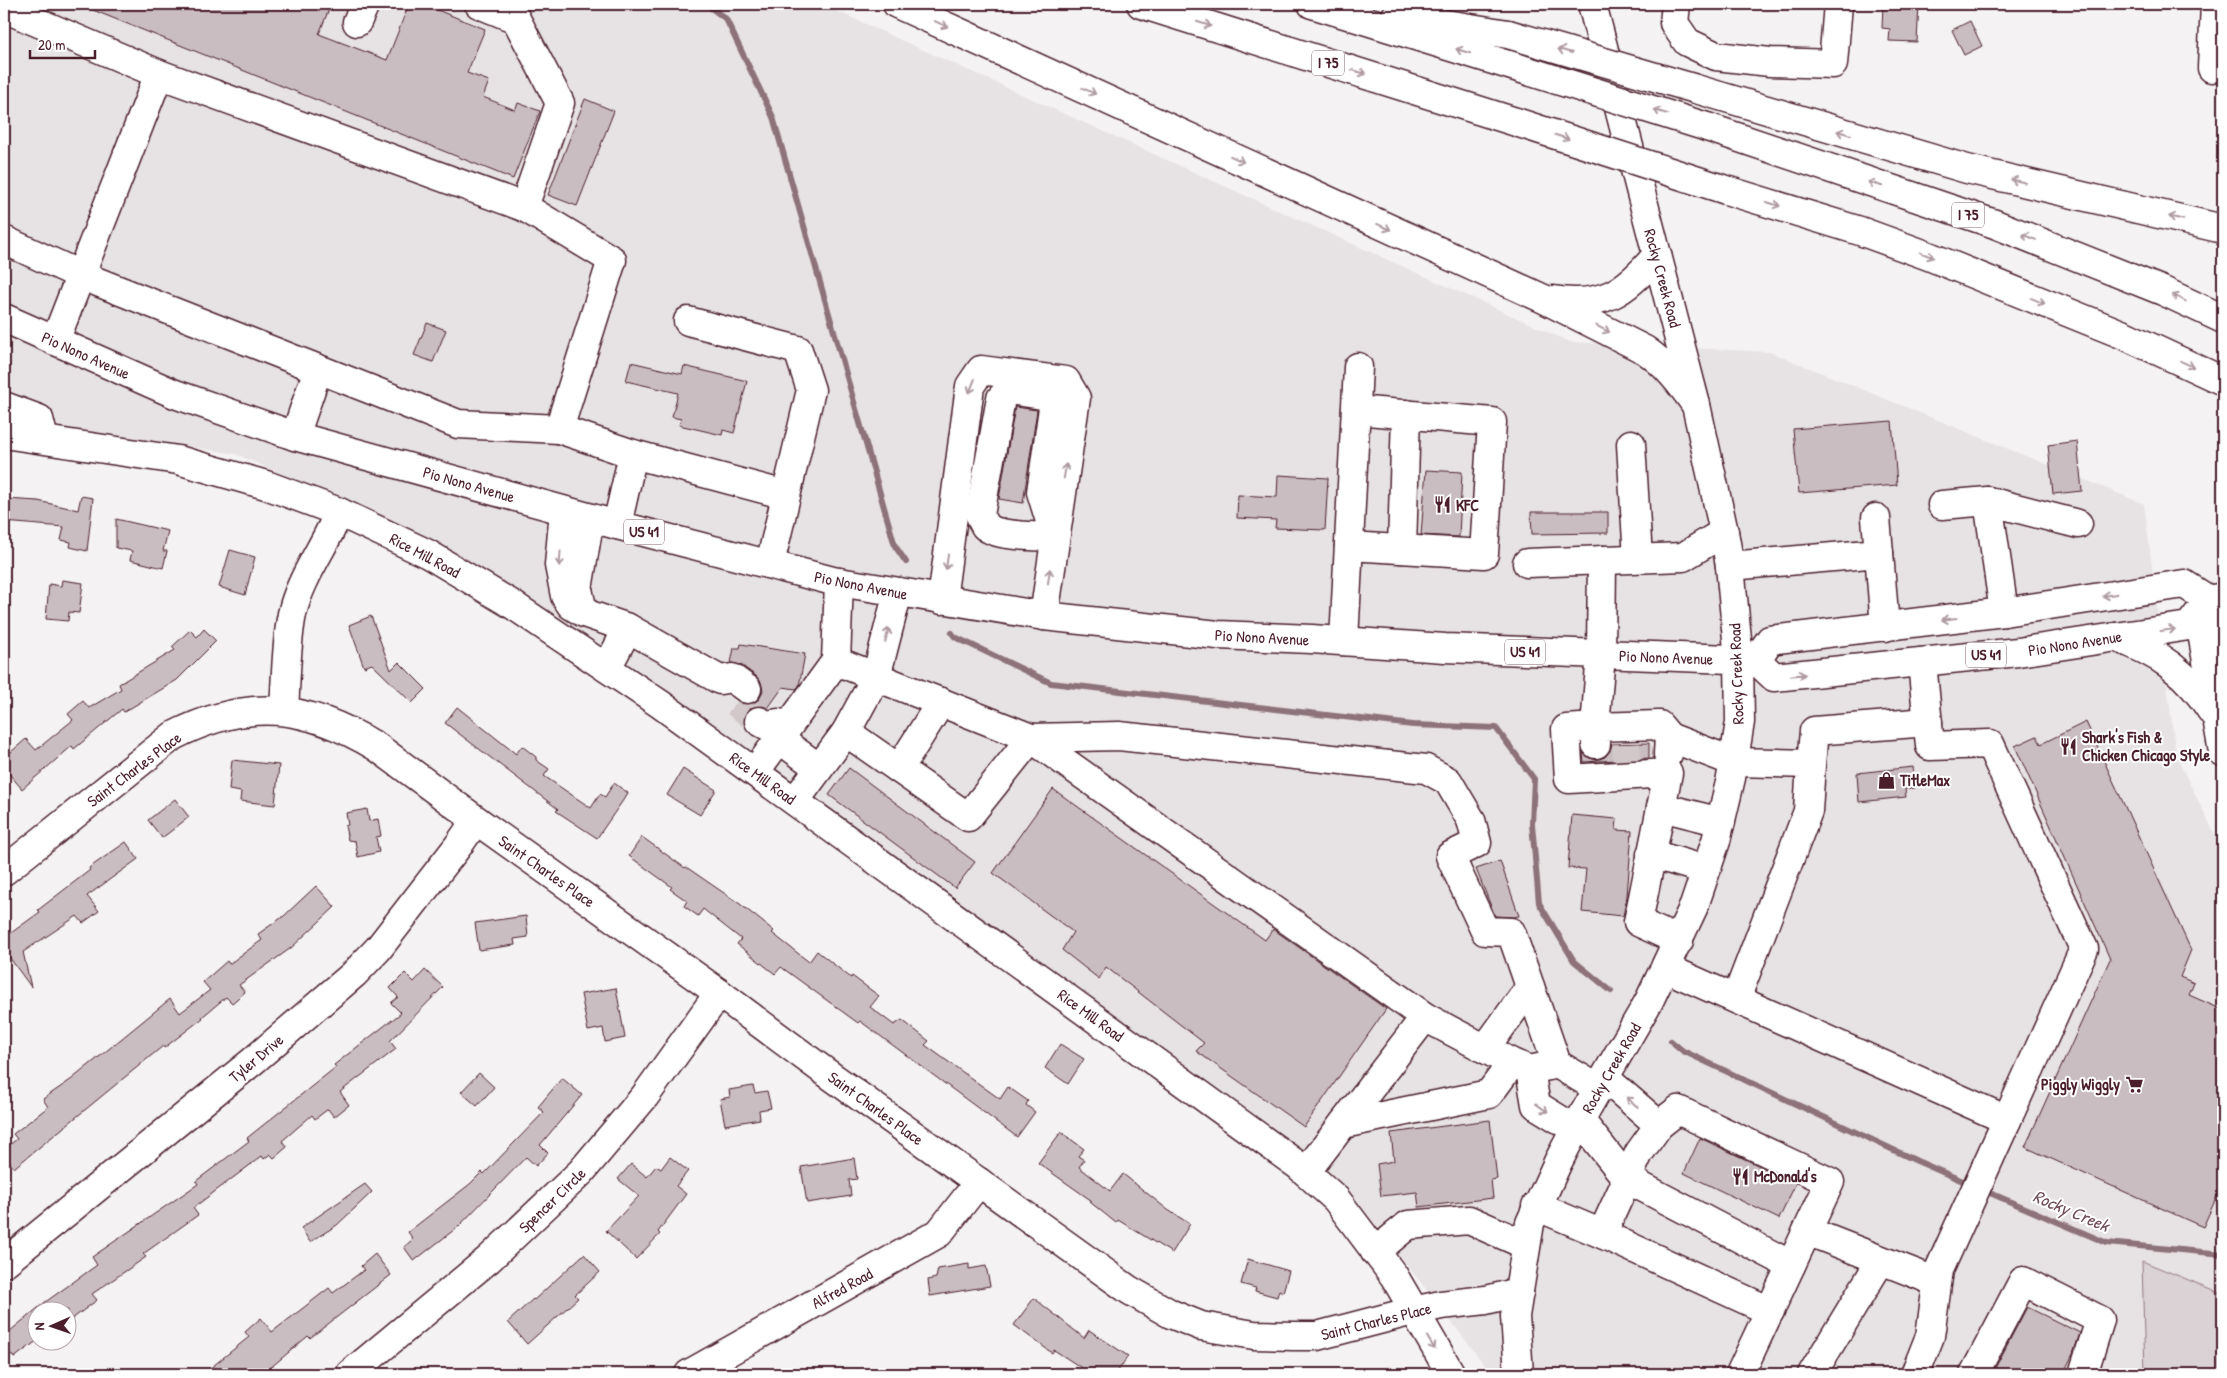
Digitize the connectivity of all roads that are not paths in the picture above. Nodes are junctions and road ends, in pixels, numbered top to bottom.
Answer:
1 (479, 4) edge
2 (897, 4) edge
3 (1141, 4) edge
4 (1592, 4) edge
5 (1676, 4) edge
6 (1838, 4) edge
7 (2215, 4) edge
8 (1316, 5) edge
9 (4, 8) edge
10 (2212, 68) dead end
11 (159, 74) junction
12 (524, 207) junction
13 (2223, 229) edge
14 (4, 240) edge
15 (1657, 255) junction
16 (80, 275) junction
17 (1544, 298) junction
18 (4, 318) edge
19 (2223, 320) edge
20 (688, 321) dead end
21 (55, 341) junction
22 (1358, 367) dead end
23 (318, 369) junction
24 (2223, 381) edge
25 (1696, 405) junction
26 (4, 406) edge
27 (1356, 410) junction
28 (1406, 414) junction
29 (559, 429) junction
30 (4, 434) edge
31 (295, 436) junction
32 (44, 439) junction
33 (1631, 444) dead end
34 (633, 454) junction
35 (786, 496) junction
36 (1988, 501) junction
37 (1942, 505) dead end
38 (564, 511) junction
39 (339, 512) junction
40 (980, 515) junction
41 (590, 518) junction
42 (1876, 518) dead end
43 (2078, 524) dead end
44 (617, 525) junction
45 (953, 525) junction
46 (1724, 532) junction
47 (1055, 537) junction
48 (1349, 546) junction
49 (1402, 549) junction
50 (1879, 553) junction
51 (1638, 558) junction
52 (1602, 560) junction
53 (1527, 563) dead end
54 (770, 564) junction
55 (1730, 566) junction
56 (839, 582) junction
57 (898, 592) junction
58 (2216, 599) edge
59 (942, 600) junction
60 (2004, 612) junction
61 (584, 613) junction
62 (1044, 616) junction
63 (1885, 627) junction
64 (628, 628) junction
65 (2115, 637) junction
66 (1344, 641) junction
67 (1601, 654) junction
68 (1747, 660) junction
69 (836, 661) junction
70 (1922, 662) junction
71 (607, 668) junction
72 (876, 677) junction
73 (742, 697) tunnel mouth
74 (941, 702) junction
75 (284, 710) junction
76 (2216, 718) junction
77 (772, 722) junction
78 (1928, 722) junction
79 (846, 732) junction
80 (1668, 737) junction
81 (1031, 738) junction
82 (2223, 752) edge
83 (1626, 753) junction
84 (1596, 754) junction
85 (1734, 762) junction
86 (1811, 764) junction
87 (819, 768) junction
88 (899, 769) junction
89 (755, 772) junction
90 (1668, 773) junction
91 (795, 801) junction
92 (1661, 807) junction
93 (476, 820) junction
94 (1721, 822) junction
95 (1652, 854) junction
96 (1706, 870) junction
97 (4, 871) edge
98 (1679, 941) junction
99 (1666, 968) junction
100 (1530, 987) junction
101 (718, 993) junction
102 (1736, 1000) junction
103 (1425, 1017) junction
104 (1485, 1048) junction
105 (1557, 1064) junction
106 (1521, 1066) junction
107 (1602, 1084) junction
108 (2007, 1120) junction
109 (1343, 1124) junction
110 (1577, 1125) junction
111 (1659, 1125) junction
112 (1306, 1172) junction
113 (1627, 1179) junction
114 (979, 1182) junction
115 (1536, 1206) junction
116 (1807, 1231) junction
117 (1602, 1234) junction
118 (1526, 1245) junction
119 (1375, 1252) junction
120 (1882, 1260) junction
121 (4, 1263) edge
122 (1791, 1265) junction
123 (1937, 1282) junction
124 (1519, 1292) junction
125 (1412, 1310) junction
126 (1770, 1311) junction
127 (350, 1374) edge
128 (689, 1374) edge
129 (1451, 1374) edge
130 (1519, 1374) edge
131 (1740, 1374) edge
132 (1812, 1374) edge
133 (1915, 1374) edge
134 (1974, 1374) edge
135 (2083, 1374) edge

1 - 12 main road
2 -> 17 main road
3 -> 24 main road, I 75, bridge
4 - 15 main road, Rocky Creek Road
5 - 6 main road
7 - 10 main road
13 -> 8 main road, bridge
19 -> 8 main road, I 75, bridge
9 - 11 main road
11 - 12 main road
11 - 16 main road
12 - 29 main road
14 - 16 main road
15 - 17 main road
15 - 25 main road, Rocky Creek Road
16 - 21 main road
16 - 23 main road
17 -> 25 main road
18 - 21 main road, Pio Nono Avenue / US 41
20 - 35 main road
21 - 31 main road, Pio Nono Avenue / US 41
22 - 27 main road
23 - 29 main road
23 - 31 main road
25 - 46 main road, Rocky Creek Road
26 - 32 main road
27 - 28 main road
27 - 48 main road
28 - 49 main road
28 - 49 main road
29 - 34 main road
30 - 32 main road, Rice Mill Road
31 - 38 main road, Pio Nono Avenue / US 41
32 - 39 main road, Rice Mill Road
33 - 51 main road
34 - 35 main road
34 - 44 main road
35 - 54 main road
36 - 37 main road
36 - 43 main road
36 - 60 main road
38 - 41 main road, Pio Nono Avenue / US 41
38 -> 61 main road
39 - 71 main road, Rice Mill Road
39 - 75 main road
40 - 45 main road
40 - 47 main road
40 - 47 main road
41 - 44 main road, Pio Nono Avenue / US 41
41 - 61 main road
42 - 50 main road
44 - 54 main road, Pio Nono Avenue / US 41
47 -> 45 main road
45 -> 59 main road
46 - 51 main road
46 - 55 main road, Rocky Creek Road
62 -> 47 main road
48 - 49 main road
48 - 66 main road
50 - 55 main road
50 - 63 main road
51 - 52 main road
52 - 53 main road
52 - 67 main road
54 - 56 main road, Pio Nono Avenue / US 41
55 - 68 main road, Rocky Creek Road
56 - 57 main road, Pio Nono Avenue / US 41
56 - 69 main road
57 - 59 main road, Pio Nono Avenue / US 41
72 -> 57 main road
58 -> 60 main road
65 -> 58 main road, Pio Nono Avenue / US 41
58 - 76 main road
59 - 62 main road, Pio Nono Avenue / US 41
60 -> 63 main road
61 - 64 main road
62 - 66 main road, Pio Nono Avenue / US 41
63 - 68 main road
64 - 71 main road
64 - 73 main road
65 - 70 main road, Pio Nono Avenue / US 41
65 - 76 main road
66 - 67 main road, Pio Nono Avenue / US 41
67 - 68 main road, Pio Nono Avenue / US 41
67 - 84 main road
68 -> 70 main road, Pio Nono Avenue / US 41
68 - 85 main road, Rocky Creek Road
69 - 72 main road
69 - 77 main road
70 - 78 main road
71 - 89 main road, Rice Mill Road
72 - 74 main road
72 - 79 main road
74 - 81 main road
74 - 88 main road
75 - 93 main road, Saint Charles Place
75 - 97 main road, Saint Charles Place
76 - 82 main road
77 - 87 main road
77 - 89 main road
78 - 86 main road
78 - 108 main road
79 - 87 main road
79 - 88 main road
80 - 83 main road
80 - 85 main road
80 - 90 main road
81 - 88 main road
81 - 100 main road
81 - 103 main road
83 - 84 main road
83 - 84 main road
83 - 90 main road
85 - 86 main road
85 - 94 main road, Rocky Creek Road
86 - 102 main road
87 - 91 main road
89 - 91 main road, Rice Mill Road
90 - 92 main road
91 - 112 main road, Rice Mill Road
92 - 94 main road
92 - 95 main road
93 - 101 main road, Saint Charles Place
93 - 121 main road, Tyler Drive
94 - 96 main road, Rocky Creek Road
95 - 96 main road
95 - 98 main road
96 - 98 main road, Rocky Creek Road
98 - 99 main road, Rocky Creek Road
99 - 102 main road
99 - 107 main road, Rocky Creek Road
100 - 104 main road
100 - 105 main road
101 - 114 main road, Saint Charles Place
101 - 127 main road, Spencer Circle
102 - 108 main road
103 - 104 main road
103 - 109 main road
104 - 106 main road
105 - 106 main road
105 - 107 main road
106 - 109 main road
106 -> 110 main road
107 - 110 main road, Rocky Creek Road
111 -> 107 main road
108 - 123 main road
109 - 112 main road
110 - 113 main road
110 - 115 main road, Rocky Creek Road
111 - 113 main road
111 - 116 main road
112 - 119 main road, Rice Mill Road
113 - 117 main road
113 - 122 main road
114 - 125 main road, Saint Charles Place
114 - 128 main road, Alfred Road
115 - 117 main road
115 - 118 main road, Rocky Creek Road
116 - 120 main road
116 - 122 main road
117 - 126 main road
118 - 119 main road
118 - 124 main road, Rocky Creek Road
119 - 125 main road, Rice Mill Road
120 - 123 main road
120 - 132 main road
122 - 126 main road
123 - 133 main road
124 - 125 main road, Saint Charles Place
124 - 130 main road, Rocky Creek Road
125 -> 129 main road, Rice Mill Road
126 - 131 main road
134 - 135 main road

